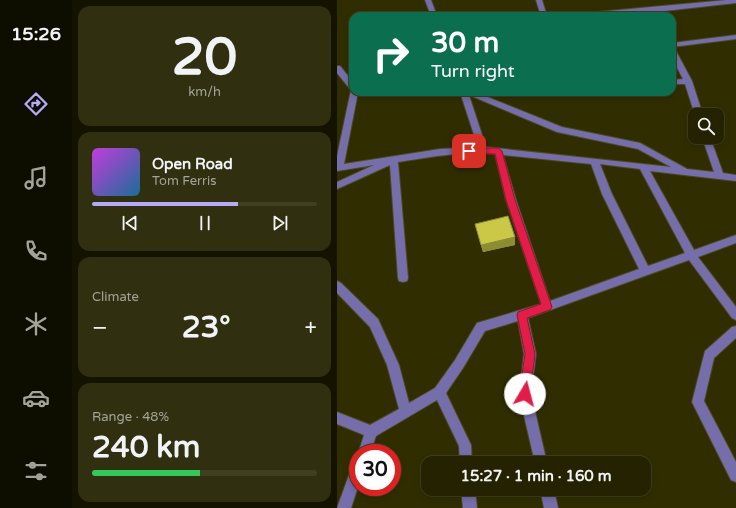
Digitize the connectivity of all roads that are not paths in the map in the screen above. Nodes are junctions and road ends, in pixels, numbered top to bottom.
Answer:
1 (428, 0) edge
2 (539, 0) edge
3 (724, 1) edge
4 (736, 2) edge
5 (432, 12) edge
6 (543, 12) edge
7 (658, 12) edge
8 (736, 37) edge
9 (676, 44) edge
10 (676, 58) edge
11 (337, 68) edge
12 (688, 81) junction
13 (349, 82) edge
14 (676, 82) edge
15 (353, 96) edge
16 (465, 96) edge
17 (478, 96) edge
18 (697, 108) edge
19 (709, 144) edge
20 (483, 150) junction
21 (498, 151) junction
22 (394, 160) junction
23 (594, 160) junction
24 (643, 166) junction
25 (338, 168) edge
26 (689, 172) junction
27 (720, 176) junction
28 (736, 178) edge
29 (337, 186) edge
30 (736, 239) edge
31 (692, 256) junction
32 (646, 272) junction
33 (403, 278) dead end
34 (337, 286) edge
35 (547, 307) junction
36 (522, 315) junction
37 (736, 315) edge
38 (736, 331) edge
39 (439, 392) junction
40 (406, 412) junction
41 (337, 418) edge
42 (371, 432) junction
43 (367, 444) edge
44 (466, 456) edge
45 (539, 456) edge
46 (736, 475) edge
47 (349, 494) edge
48 (469, 496) edge
49 (548, 496) edge
50 (344, 508) edge
51 (470, 508) edge
52 (551, 508) edge

1 - 5 street
2 - 6 street
3 - 4 street
3 - 7 street
8 - 9 street
10 - 12 street
11 - 13 street
12 - 14 street
12 - 18 street
15 - 25 street
16 - 20 street
17 - 26 street
19 - 27 street
20 - 21 street
20 - 22 street
21 - 23 street
21 - 35 street
22 - 25 street
22 - 29 street
22 - 33 street
23 - 24 street
23 - 32 street
24 - 26 street
24 - 31 street
26 - 27 street
27 - 28 street
30 - 31 street
31 - 32 street
31 - 37 street
32 - 35 street
34 - 40 street
35 - 36 street
36 - 39 street
36 - 45 street
38 - 46 street
39 - 40 street
39 - 44 street
40 - 42 street
41 - 42 street
42 - 43 street
47 - 50 street
48 - 51 street
49 - 52 street

